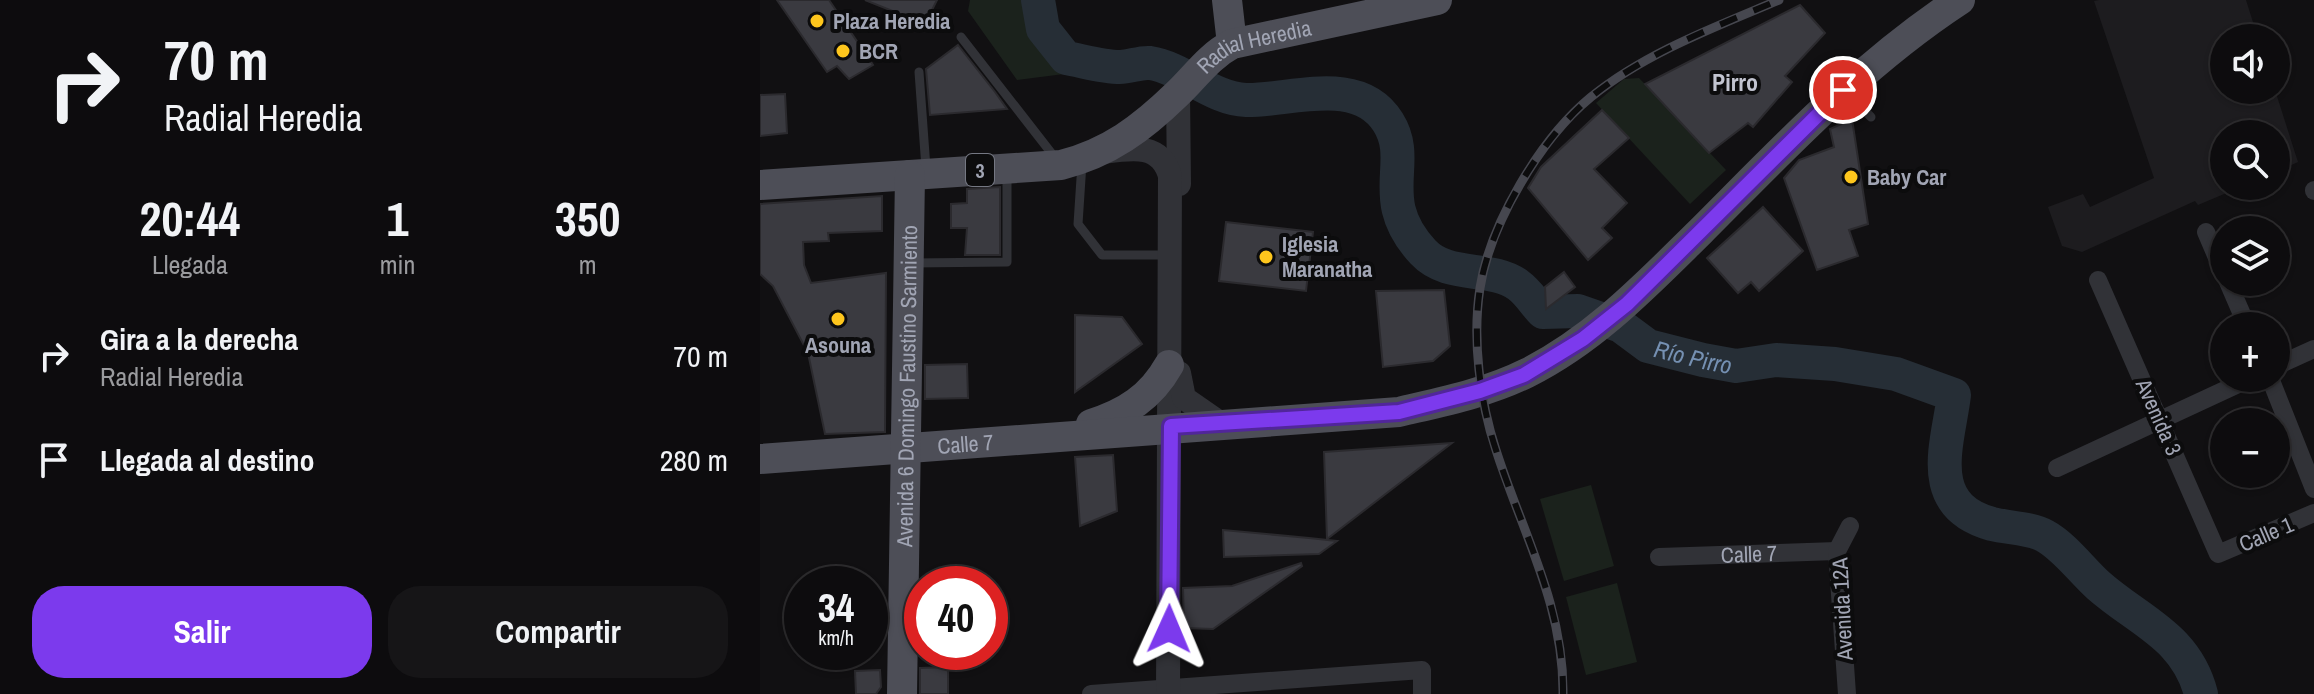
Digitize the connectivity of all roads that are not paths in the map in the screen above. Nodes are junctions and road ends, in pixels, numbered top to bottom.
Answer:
1 (1227, 0) edge
2 (1437, 0) edge
3 (1960, 0) edge
4 (961, 37) dead end
5 (1221, 51) junction
6 (919, 72) dead end
7 (1843, 90) junction
8 (1180, 91) junction
9 (1871, 117) dead end
10 (1082, 159) junction
11 (1007, 168) junction
12 (918, 174) junction
13 (760, 185) edge
14 (2206, 232) dead end
15 (2210, 241) edge
16 (1170, 255) junction
17 (909, 263) junction
18 (2098, 280) dead end
19 (2314, 349) edge
20 (2290, 360) edge
21 (1169, 365) junction
22 (2221, 392) edge
23 (2276, 392) edge
24 (2160, 420) junction
25 (1220, 423) junction
26 (1171, 426) junction
27 (1059, 435) junction
28 (908, 450) junction
29 (760, 459) edge
30 (2057, 468) dead end
31 (2314, 489) edge
32 (2314, 513) edge
33 (1850, 526) dead end
34 (1837, 551) junction
35 (2218, 554) joint
36 (1659, 557) dead end
37 (1168, 691) edge
38 (902, 694) edge
39 (1091, 694) edge
40 (1422, 694) edge
41 (1847, 694) edge

1 - 5 main road
2 - 5 main road, Radial Heredia
3 - 7 main road
4 - 10 lane
5 - 8 main road, Radial Heredia / 3
6 - 12 lane
7 - 9 lane
7 - 25 main road
8 - 10 main road, 3
8 - 25 street
10 - 11 main road, 3
10 - 16 lane
10 - 16 street
11 - 12 main road, 3
11 - 17 lane
12 - 13 main road, 3
12 - 17 main road, Avenida 6 Domingo Faustino Sarmiento
14 - 15 street
16 - 21 street
17 - 28 main road, Avenida 6 Domingo Faustino Sarmiento
18 - 24 street, Avenida 3
19 - 20 street
21 - 26 street
21 - 27 main road
22 - 24 street
23 - 31 street
24 - 30 street
24 - 35 street, Avenida 3
25 - 26 main road
26 - 27 main road, Calle 7
26 - 37 street
27 - 28 main road, Calle 7
28 - 29 main road, Calle 7
28 - 38 main road, Avenida 6 Domingo Faustino Sarmiento
32 - 35 street, Calle 1
33 - 34 street, Avenida 12A
34 - 36 street, Calle 7
34 - 41 street, Avenida 12A
37 - 39 street
37 - 40 street

